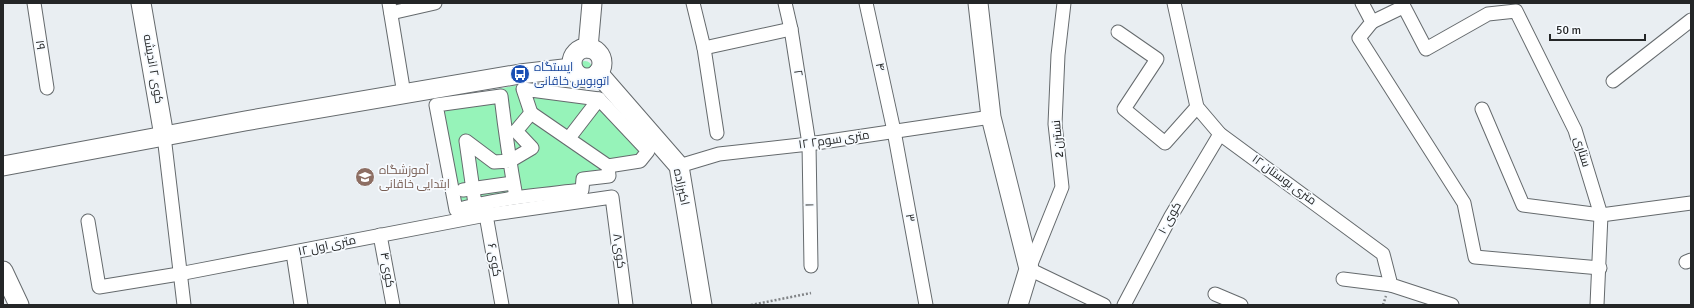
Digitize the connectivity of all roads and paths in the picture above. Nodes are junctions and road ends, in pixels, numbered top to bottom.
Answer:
1 (34, 3) edge
2 (141, 3) edge
3 (435, 3) edge
4 (592, 3) edge
5 (693, 3) edge
6 (785, 3) edge
7 (866, 3) edge
8 (978, 3) edge
9 (1064, 3) edge
10 (1174, 3) edge
11 (1362, 3) edge
12 (1402, 5) edge
13 (390, 8) edge
14 (1691, 20) edge
15 (1372, 22) junction
16 (791, 29) junction
17 (1118, 32) dead end
18 (588, 48) junction
19 (704, 48) junction
20 (572, 68) junction
21 (598, 74) junction
22 (1613, 80) dead end
23 (47, 88) dead end
24 (404, 94) junction
25 (599, 99) junction
26 (1197, 107) junction
27 (1482, 109) dead end
28 (531, 113) junction
29 (991, 117) junction
30 (894, 131) junction
31 (717, 133) dead end
32 (1220, 134) junction
33 (164, 136) junction
34 (569, 138) junction
35 (809, 144) junction
36 (510, 161) junction
37 (3, 166) edge
38 (608, 166) junction
39 (678, 166) junction
40 (513, 183) junction
41 (472, 189) junction
42 (453, 192) junction
43 (516, 197) junction
44 (612, 197) joint
45 (1691, 203) edge
46 (475, 204) junction
47 (486, 215) junction
48 (1601, 216) junction
49 (88, 221) dead end
50 (380, 235) junction
51 (293, 253) junction
52 (811, 266) dead end
53 (1600, 268) junction
54 (1029, 270) junction
55 (3, 271) edge
56 (179, 274) junction
57 (1343, 279) dead end
58 (1391, 285) junction
59 (811, 293) dead end
60 (1215, 294) dead end
61 (1436, 302) edge
62 (19, 305) edge
63 (184, 305) edge
64 (301, 305) edge
65 (393, 305) edge
66 (502, 305) edge
67 (626, 305) edge
68 (702, 305) edge
69 (751, 305) edge
70 (926, 305) edge
71 (1018, 305) edge
72 (1104, 305) edge
73 (1124, 305) edge
74 (1241, 305) edge
75 (1452, 305) edge
76 (1597, 305) edge

1 - 23 street, ۱۹
2 - 33 street, کوی ۲ اندیشه
3 - 13 street
4 - 18 street
5 - 19 street
6 - 16 street, ۲
7 - 30 street, ۴
8 - 29 street
9 - 54 street, نسترن 2
10 - 26 street, ۱۲ متری بوستان
11 - 15 street
12 - 15 street
12 - 48 street, ستاری
13 - 24 street
14 - 22 street
15 - 53 street
16 - 19 street
16 - 35 street, ۲
17 - 26 street
18 - 20 street
18 - 21 street
19 - 31 street
20 - 21 street
20 - 24 street
21 - 39 street, اکبرزاده
24 - 33 street
25 - 28 street
25 - 34 street
25 - 38 street
26 - 32 street, ۱۲ متری بوستان
27 - 48 street
28 - 34 street
28 - 36 street
29 - 30 street, ۱۲ متری سوم۲
29 - 54 street
30 - 35 street, ۱۲ متری سوم۲
30 - 70 street, ۳
32 - 58 street, ۱۲ متری بوستان
32 - 73 street, کوی ۱۰
33 - 37 street
33 - 56 street
34 - 38 street
35 - 39 street, ۱۲ متری سوم۲
35 - 52 street, ۱
36 - 40 street
36 - 41 street
36 - 42 street
38 - 43 street
39 - 68 street, اکبرزاده
40 - 41 street
40 - 43 street
41 - 42 street
41 - 46 street
42 - 46 street
43 - 46 street
44 - 47 street, ۱۲ متری اول
44 - 67 street, کوی ۸
45 - 48 street
47 - 50 street, ۱۲ متری اول
47 - 66 street, کوی ۶
48 - 53 street, ستاری
49 - 56 street, ۱۲ متری اول
50 - 51 street, ۱۲ متری اول
50 - 65 street, کوی ۴
51 - 56 street, ۱۲ متری اول
51 - 64 street
53 - 76 street, ستاری
54 - 71 street
54 - 72 street
55 - 62 street
56 - 63 street
57 - 58 street
58 - 61 street
59 - 69 path
60 - 74 street
61 - 75 street

